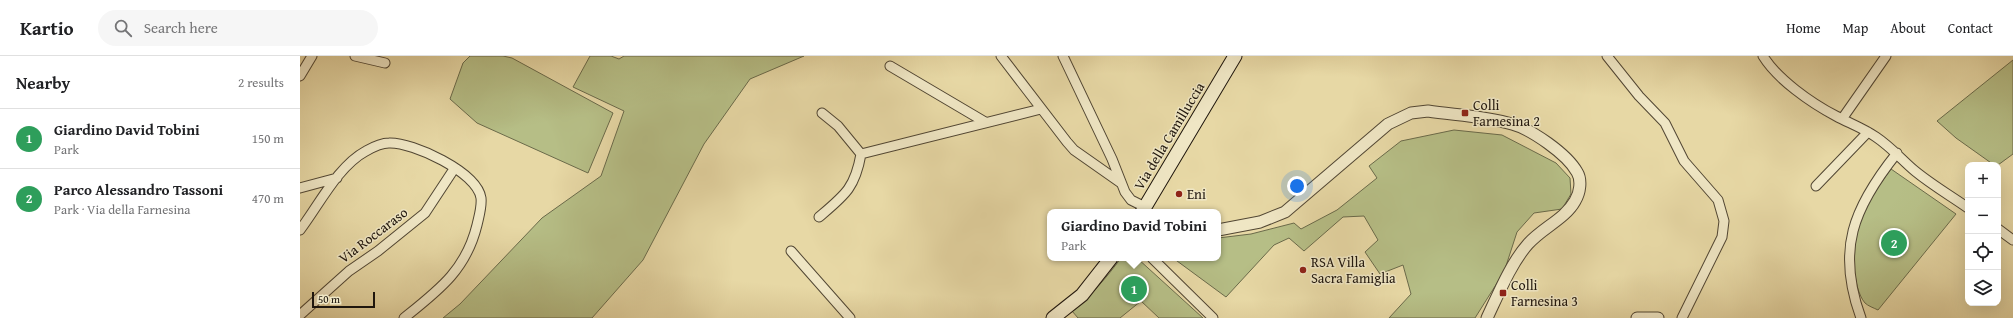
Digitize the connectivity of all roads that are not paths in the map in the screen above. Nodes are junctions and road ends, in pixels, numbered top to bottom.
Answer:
1 (312, 56) edge
2 (354, 56) edge
3 (1001, 56) edge
4 (1063, 56) edge
5 (1235, 56) edge
6 (1607, 56) edge
7 (1763, 56) edge
8 (1886, 56) edge
9 (385, 63) dead end
10 (890, 66) dead end
11 (300, 76) edge
12 (1041, 109) junction
13 (822, 113) dead end
14 (1842, 119) junction
15 (985, 122) junction
16 (1868, 132) junction
17 (1897, 153) junction
18 (861, 154) junction
19 (454, 169) junction
20 (337, 178) junction
21 (1121, 183) junction
22 (1816, 186) dead end
23 (300, 188) edge
24 (1965, 206) edge
25 (1142, 209) edge
26 (1144, 209) edge
27 (819, 217) dead end
28 (1221, 229) edge
29 (300, 230) edge
30 (2001, 231) edge
31 (2013, 240) edge
32 (791, 250) dead end
33 (1109, 261) edge
34 (1155, 261) edge
35 (300, 316) edge
36 (404, 318) edge
37 (850, 318) edge
38 (1053, 318) edge
39 (1213, 318) edge
40 (1487, 318) edge
41 (1637, 318) edge
42 (1658, 318) edge
43 (1682, 318) edge
44 (1862, 318) edge

1 - 11 street
2 - 9 street
3 - 12 street
4 - 21 street
5 - 26 main road, Via della Camilluccia
6 - 43 street
7 - 14 street
8 - 14 street
10 - 15 street
12 - 15 street
12 - 21 street
13 - 18 street
14 - 16 street
15 - 18 street
16 - 17 street
16 - 22 street
17 - 24 street
17 - 44 street
18 - 27 street
19 - 20 street
19 - 35 street, Via Roccaraso
19 - 36 street
20 - 23 street
20 - 29 street
21 - 25 street
28 - 40 street
30 - 31 street
32 - 37 street
33 - 38 main road
34 - 39 street
41 - 42 street

